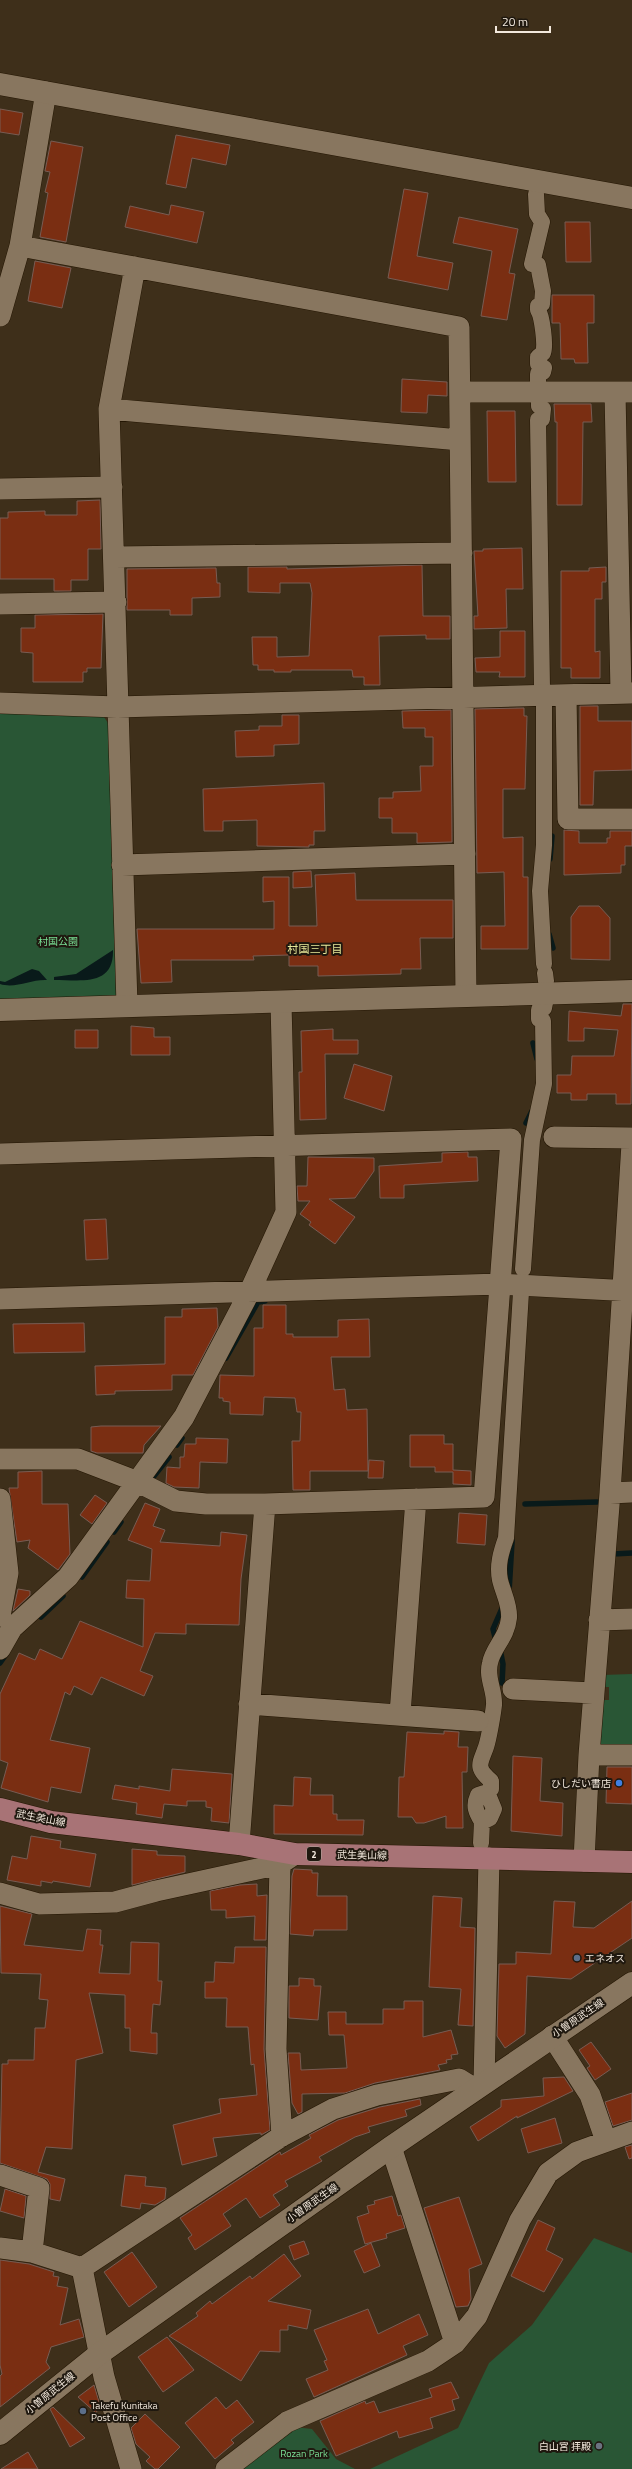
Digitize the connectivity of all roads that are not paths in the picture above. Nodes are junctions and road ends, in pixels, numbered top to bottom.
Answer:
1 (0, 84) edge
2 (46, 92) junction
3 (536, 194) dead end
4 (632, 198) edge
5 (20, 246) junction
6 (135, 267) junction
7 (0, 316) edge
8 (460, 392) junction
9 (624, 392) edge
10 (109, 409) junction
11 (460, 440) junction
12 (112, 487) junction
13 (0, 489) edge
14 (462, 553) junction
15 (115, 557) junction
16 (116, 602) junction
17 (0, 604) edge
18 (542, 687) dead end
19 (627, 693) edge
20 (566, 695) junction
21 (464, 698) junction
22 (0, 703) edge
23 (544, 704) dead end
24 (117, 707) junction
25 (632, 819) edge
26 (465, 854) junction
27 (122, 865) junction
28 (545, 973) dead end
29 (632, 991) edge
30 (466, 996) junction
31 (281, 1002) junction
32 (127, 1005) junction
33 (0, 1010) edge
34 (544, 1010) dead end
35 (554, 1137) dead end
36 (632, 1138) edge
37 (285, 1144) junction
38 (632, 1144) edge
39 (0, 1154) edge
40 (523, 1269) dead end
41 (500, 1284) junction
42 (250, 1291) junction
43 (628, 1291) edge
44 (521, 1292) dead end
45 (0, 1299) edge
46 (0, 1459) edge
47 (138, 1482) junction
48 (632, 1492) edge
49 (610, 1493) junction
50 (0, 1499) edge
51 (416, 1499) junction
52 (265, 1504) junction
53 (0, 1616) edge
54 (632, 1619) edge
55 (599, 1620) junction
56 (0, 1649) edge
57 (491, 1688) junction
58 (513, 1689) joint
59 (593, 1694) junction
60 (249, 1704) junction
61 (400, 1714) junction
62 (478, 1721) dead end
63 (589, 1755) junction
64 (632, 1755) edge
65 (0, 1809) edge
66 (239, 1844) junction
67 (485, 1851) junction
68 (287, 1859) junction
69 (584, 1861) junction
70 (632, 1862) edge
71 (0, 1893) edge
72 (632, 1983) edge
73 (552, 2036) junction
74 (479, 2086) junction
75 (632, 2132) edge
76 (282, 2136) junction
77 (606, 2140) junction
78 (391, 2146) junction
79 (0, 2175) edge
80 (0, 2248) edge
81 (32, 2252) junction
82 (82, 2268) junction
83 (455, 2343) junction
84 (99, 2354) junction
85 (0, 2434) edge
86 (131, 2469) edge
87 (226, 2469) edge

1 - 2 street
2 - 4 street
2 - 5 street
3 - 18 street
5 - 6 street
5 - 7 street
6 - 8 street
6 - 10 street
8 - 9 street
8 - 11 street
9 - 19 street
10 - 11 street
10 - 12 street
11 - 14 street
12 - 13 street
12 - 15 street
14 - 15 street
14 - 21 street
15 - 16 street
16 - 17 street
16 - 24 street
19 - 20 street
20 - 21 street
20 - 25 street
21 - 24 street
21 - 26 street
22 - 24 street
23 - 28 street
24 - 27 street
26 - 27 street
26 - 30 street
27 - 32 street
29 - 30 street
30 - 31 street
31 - 32 street
31 - 37 street
32 - 33 street
34 - 40 street
35 - 36 street
37 - 39 street
37 - 41 street
37 - 42 street
38 - 43 street
41 - 42 street
41 - 43 street
41 - 51 street
42 - 45 street
42 - 47 street
43 - 49 street
44 - 57 street
46 - 47 street
47 - 52 street
47 - 56 street
48 - 49 street
49 - 55 street
50 - 53 street
51 - 52 street
51 - 61 street
52 - 60 street
54 - 55 street
55 - 59 street
57 - 58 street
57 - 67 street
58 - 59 street
59 - 63 street
60 - 61 street
60 - 66 street
61 - 62 street
63 - 64 street
63 - 69 street
65 - 66 main road, 武生美山線 / 2
66 - 68 main road, 武生美山線 / 2
67 - 68 main road, 武生美山線 / 2
67 - 69 main road, 武生美山線 / 2
67 - 74 street
68 - 71 street
68 - 76 street
69 - 70 main road, 武生美山線 / 2
72 - 73 street, 小曽原武生線
73 - 74 street, 小曽原武生線
73 - 77 street
74 - 76 street
74 - 78 street, 小曽原武生線
75 - 77 street
76 - 82 street
77 - 83 street
78 - 83 street
78 - 84 street, 小曽原武生線
79 - 81 street
80 - 81 street
81 - 82 street
82 - 84 street
83 - 87 street
84 - 85 street, 小曽原武生線
84 - 86 street

